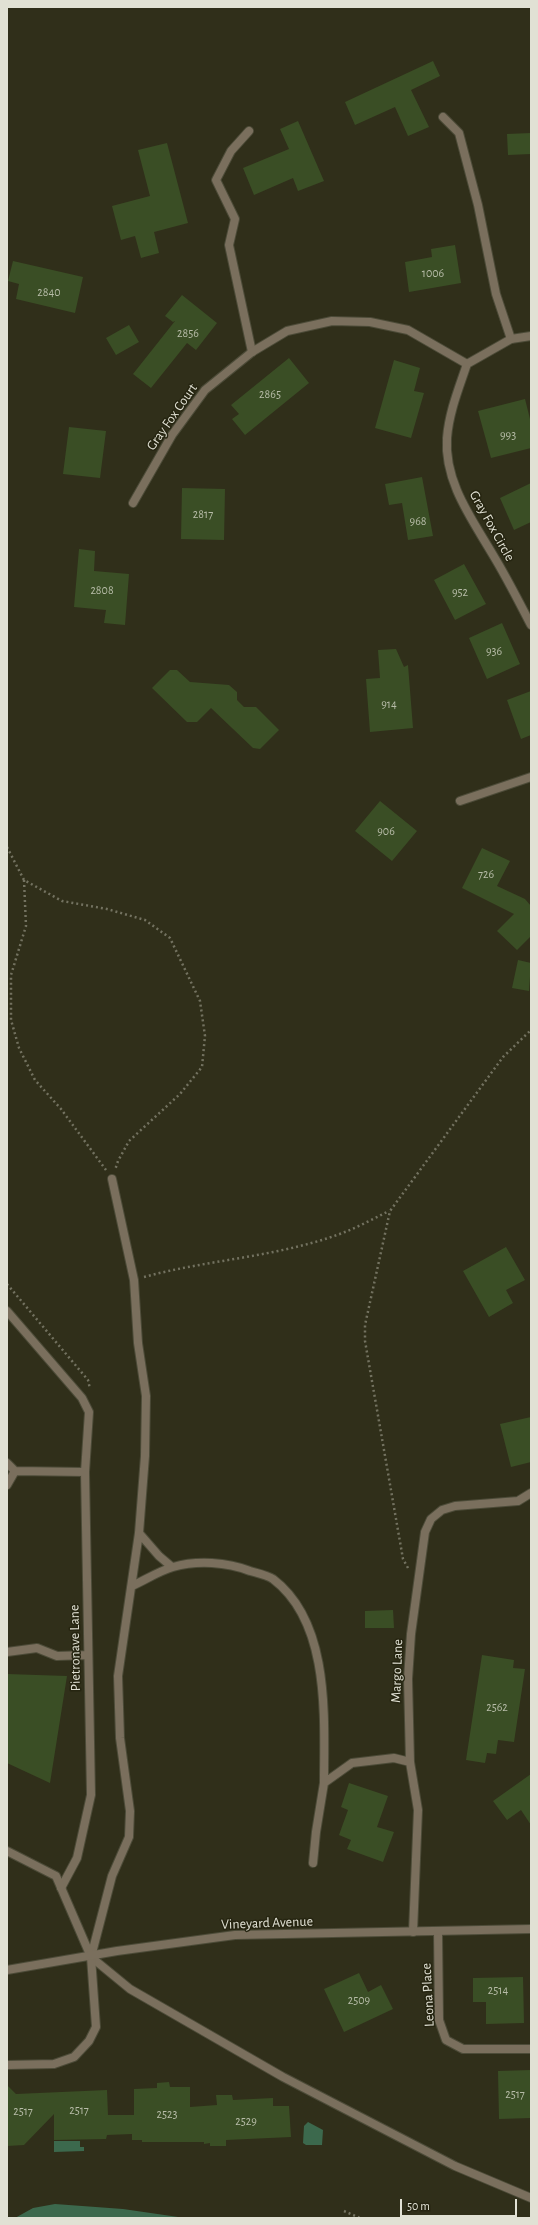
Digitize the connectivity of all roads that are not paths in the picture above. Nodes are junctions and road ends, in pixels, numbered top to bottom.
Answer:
1 (443, 117) dead end
2 (249, 131) dead end
3 (531, 336) edge
4 (511, 339) junction
5 (252, 352) junction
6 (467, 364) junction
7 (132, 504) dead end
8 (531, 625) edge
9 (531, 777) edge
10 (460, 801) dead end
11 (112, 1179) road end
12 (7, 1311) edge
13 (7, 1463) edge
14 (15, 1471) junction
15 (85, 1472) junction
16 (7, 1485) edge
17 (531, 1493) edge
18 (139, 1533) junction
19 (172, 1567) junction
20 (132, 1586) junction
21 (7, 1652) edge
22 (88, 1655) junction
23 (410, 1762) junction
24 (324, 1783) junction
25 (7, 1851) edge
26 (313, 1863) dead end
27 (62, 1888) junction
28 (531, 1929) edge
29 (413, 1932) junction
30 (438, 1932) junction
31 (91, 1957) junction
32 (7, 1970) edge
33 (531, 2049) edge
34 (7, 2065) edge
35 (531, 2198) edge

1 - 4 street
2 - 5 street
3 - 4 street
4 - 6 street
5 - 6 street, Gray Fox Court
5 - 7 street, Gray Fox Court
6 - 8 street, Gray Fox Circle
9 - 10 street
11 - 18 street
12 - 15 street, Pietronave Lane
13 - 14 street
14 - 15 street
14 - 16 street
15 - 22 street, Pietronave Lane
17 - 23 street, Margo Lane
18 - 19 street
18 - 20 street
19 - 20 street
19 - 24 street
20 - 31 street
21 - 22 street
22 - 27 street, Pietronave Lane
23 - 24 street
23 - 29 street, Margo Lane
24 - 26 street
25 - 27 street
27 - 31 street
28 - 30 street, Vineyard Avenue
29 - 30 street, Vineyard Avenue
29 - 31 street, Vineyard Avenue
30 - 33 street, Leona Place
31 - 32 street, Vineyard Avenue
31 - 34 street
31 - 35 street

